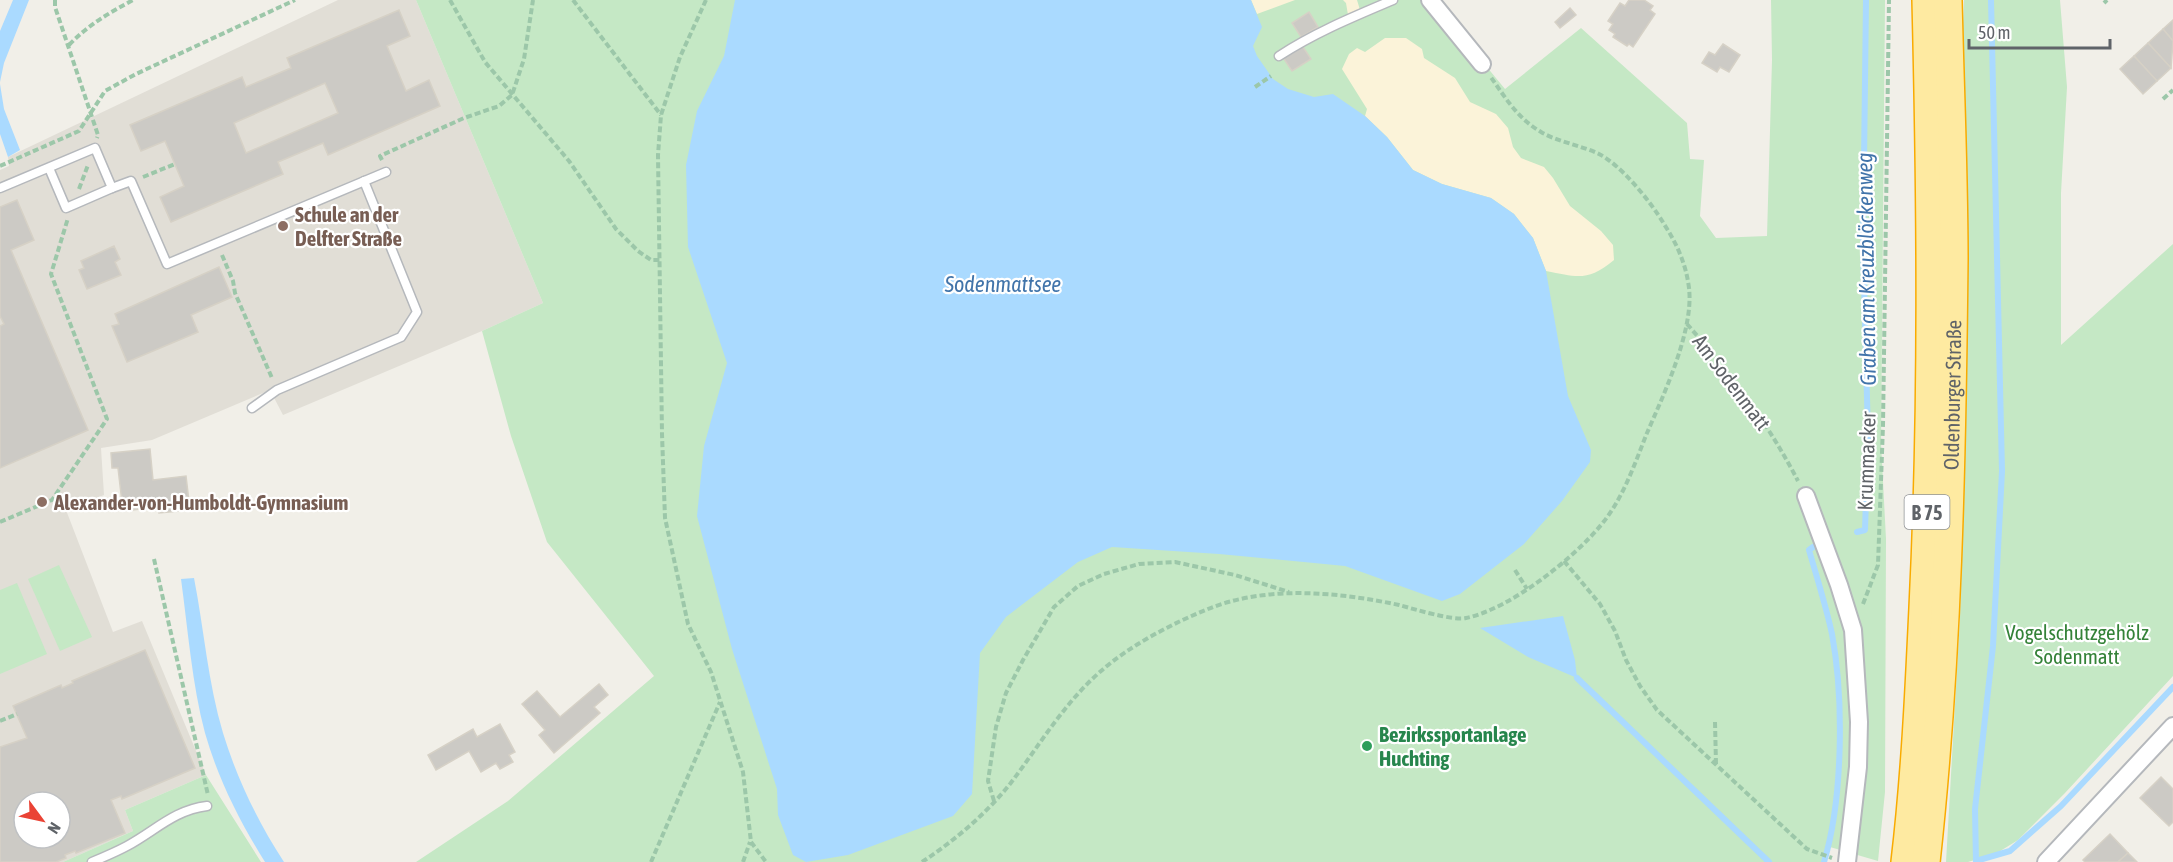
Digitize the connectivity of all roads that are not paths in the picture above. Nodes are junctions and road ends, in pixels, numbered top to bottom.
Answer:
1 (1393, 0) edge
2 (1430, 0) edge
3 (1926, 0) edge
4 (1948, 0) edge
5 (1280, 56) dead end
6 (1482, 64) road end
7 (49, 168) junction
8 (386, 172) road end
9 (364, 181) junction
10 (0, 188) edge
11 (112, 188) junction
12 (252, 408) dead end
13 (1806, 496) road end
14 (2173, 726) edge
15 (207, 806) road end
16 (1841, 860) edge
17 (92, 862) edge
18 (1905, 862) edge
19 (1926, 862) edge
20 (2046, 862) edge

1 - 5 lane
2 - 6 street
3 - 18 highway, B 75
4 - 19 highway, Oldenburger Straße / B 75
7 - 10 lane
7 - 11 lane
7 - 11 lane
8 - 9 lane
9 - 11 lane
9 - 12 lane
13 - 16 street
14 - 20 street
15 - 17 lane

